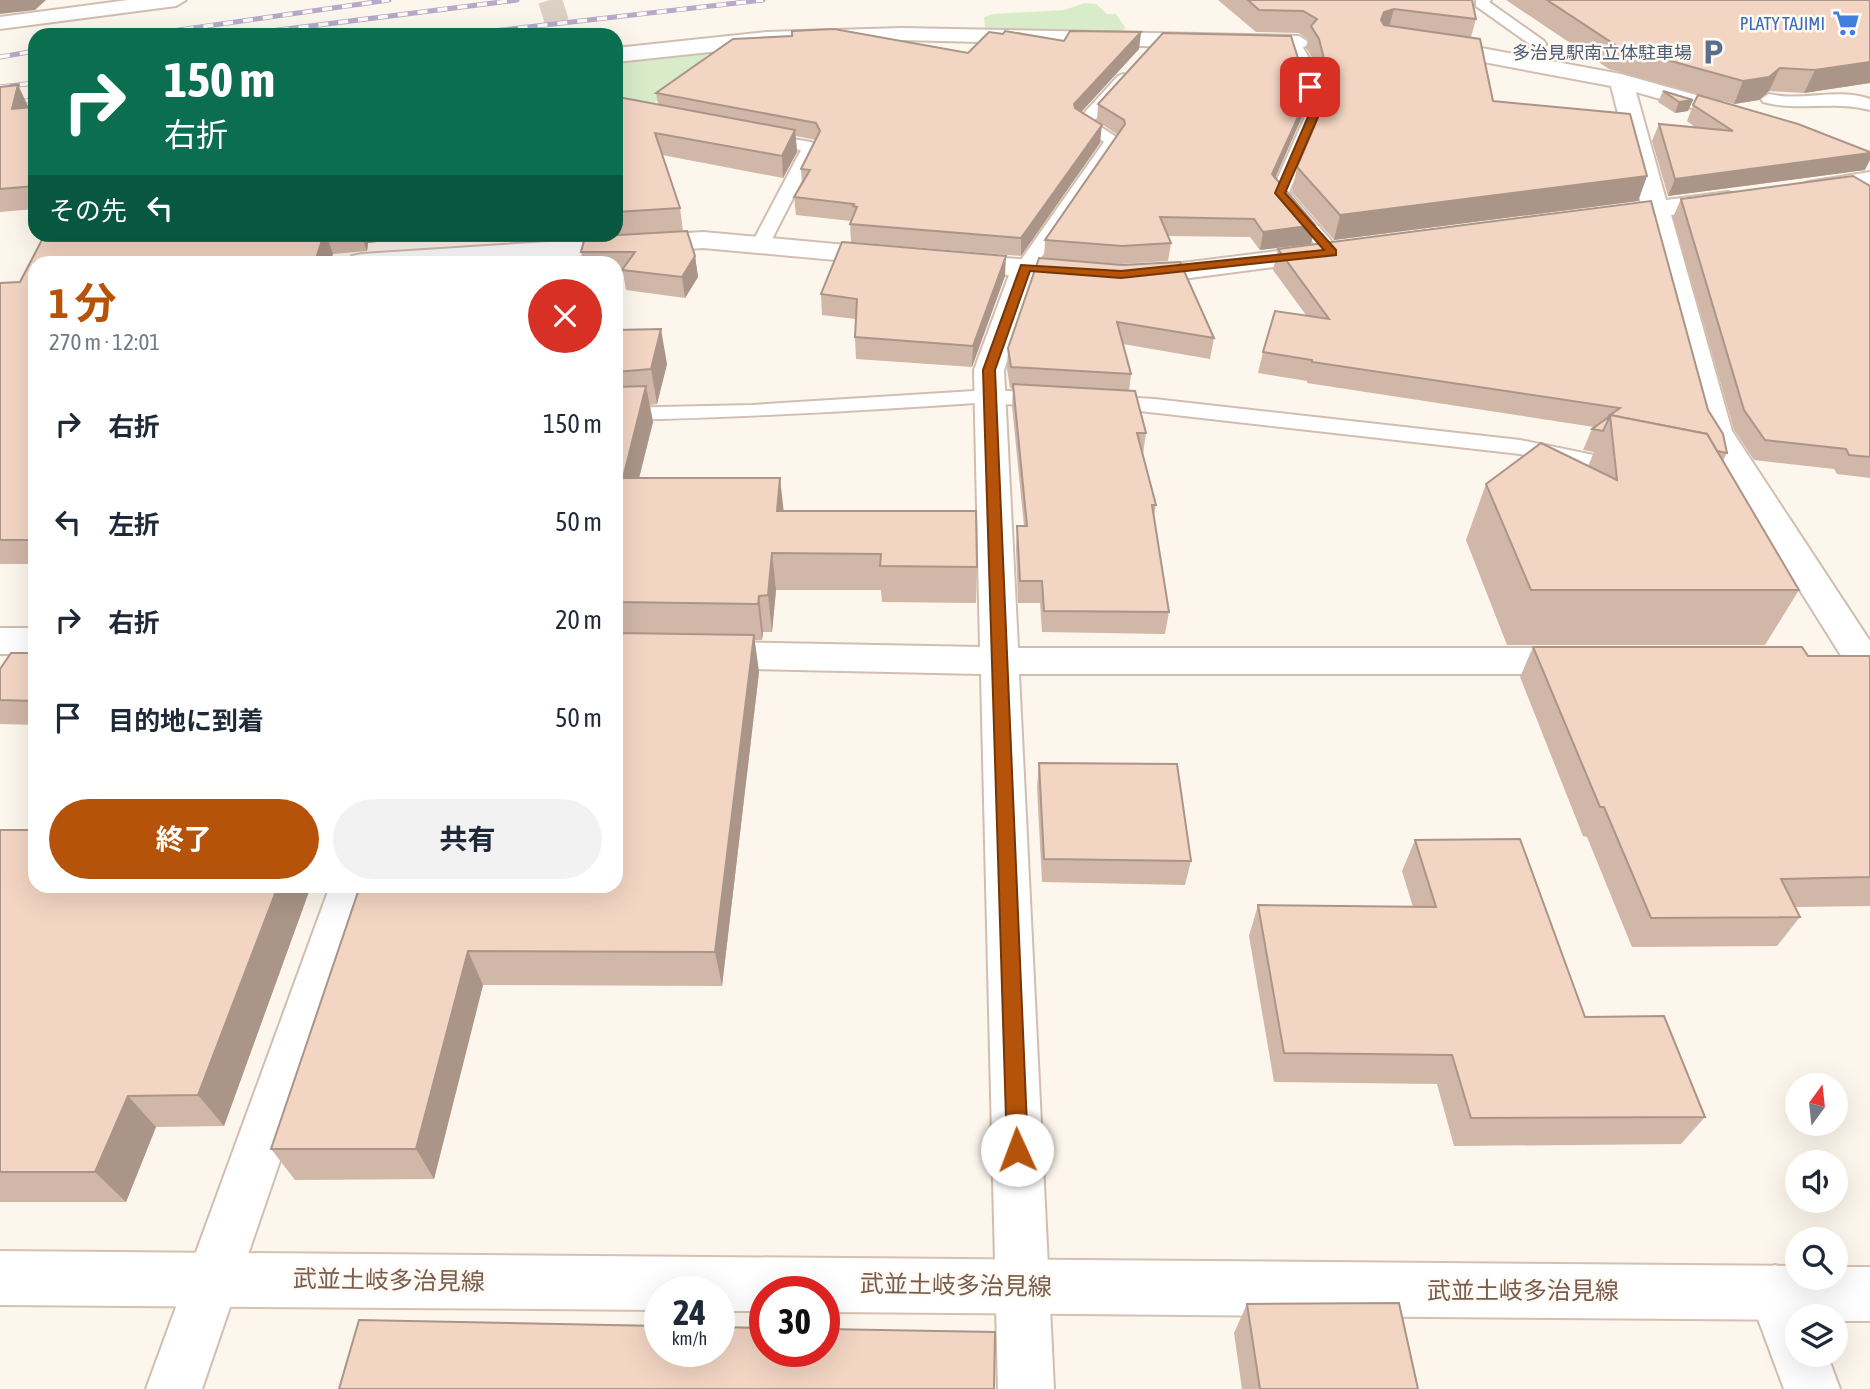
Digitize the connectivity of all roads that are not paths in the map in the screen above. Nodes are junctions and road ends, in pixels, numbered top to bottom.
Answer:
1 (177, 0) edge
2 (1484, 0) edge
3 (1496, 0) edge
4 (0, 23) edge
5 (1159, 39) junction
6 (1408, 41) edge
7 (1296, 43) joint
8 (623, 54) edge
9 (1536, 54) junction
10 (1621, 81) junction
11 (1769, 104) edge
12 (1870, 105) edge
13 (1731, 113) edge
14 (744, 136) edge
15 (1859, 187) edge
16 (1778, 194) edge
17 (1751, 197) edge
18 (1657, 209) junction
19 (1576, 220) edge
20 (623, 240) edge
21 (610, 242) edge
22 (760, 246) junction
23 (1359, 249) edge
24 (1332, 252) junction
25 (573, 254) edge
26 (520, 256) edge
27 (1025, 267) junction
28 (990, 396) junction
29 (623, 414) edge
30 (1639, 472) edge
31 (0, 641) edge
32 (28, 641) edge
33 (623, 653) edge
34 (999, 661) junction
35 (1613, 661) edge
36 (1822, 662) edge
37 (1868, 665) edge
38 (350, 893) edge
39 (0, 1278) edge
40 (213, 1279) junction
41 (1022, 1286) junction
42 (1775, 1292) junction
43 (1870, 1294) edge
44 (1785, 1318) edge
45 (1804, 1367) edge
46 (174, 1389) edge
47 (1026, 1389) edge
48 (1812, 1389) edge

1 - 4 street
2 - 9 lane
3 - 9 lane
5 - 7 street
5 - 8 street
5 - 27 lane
6 - 9 street
7 - 24 lane
9 - 10 street
10 - 13 street
10 - 18 street
11 - 12 lane
14 - 22 lane
15 - 16 street
17 - 18 street
18 - 19 street
18 - 37 street
20 - 22 street
21 - 25 street
22 - 27 street
23 - 24 street
24 - 27 street
25 - 26 street
27 - 28 street
28 - 29 lane
28 - 30 lane
28 - 34 street
31 - 32 street
33 - 34 street
34 - 35 street
34 - 41 street
36 - 37 street
38 - 40 street
39 - 40 street, 武並土岐多治見線
40 - 41 street, 武並土岐多治見線
40 - 46 street
41 - 42 street, 武並土岐多治見線
41 - 47 street
42 - 43 street, 武並土岐多治見線
42 - 44 street
45 - 48 street

